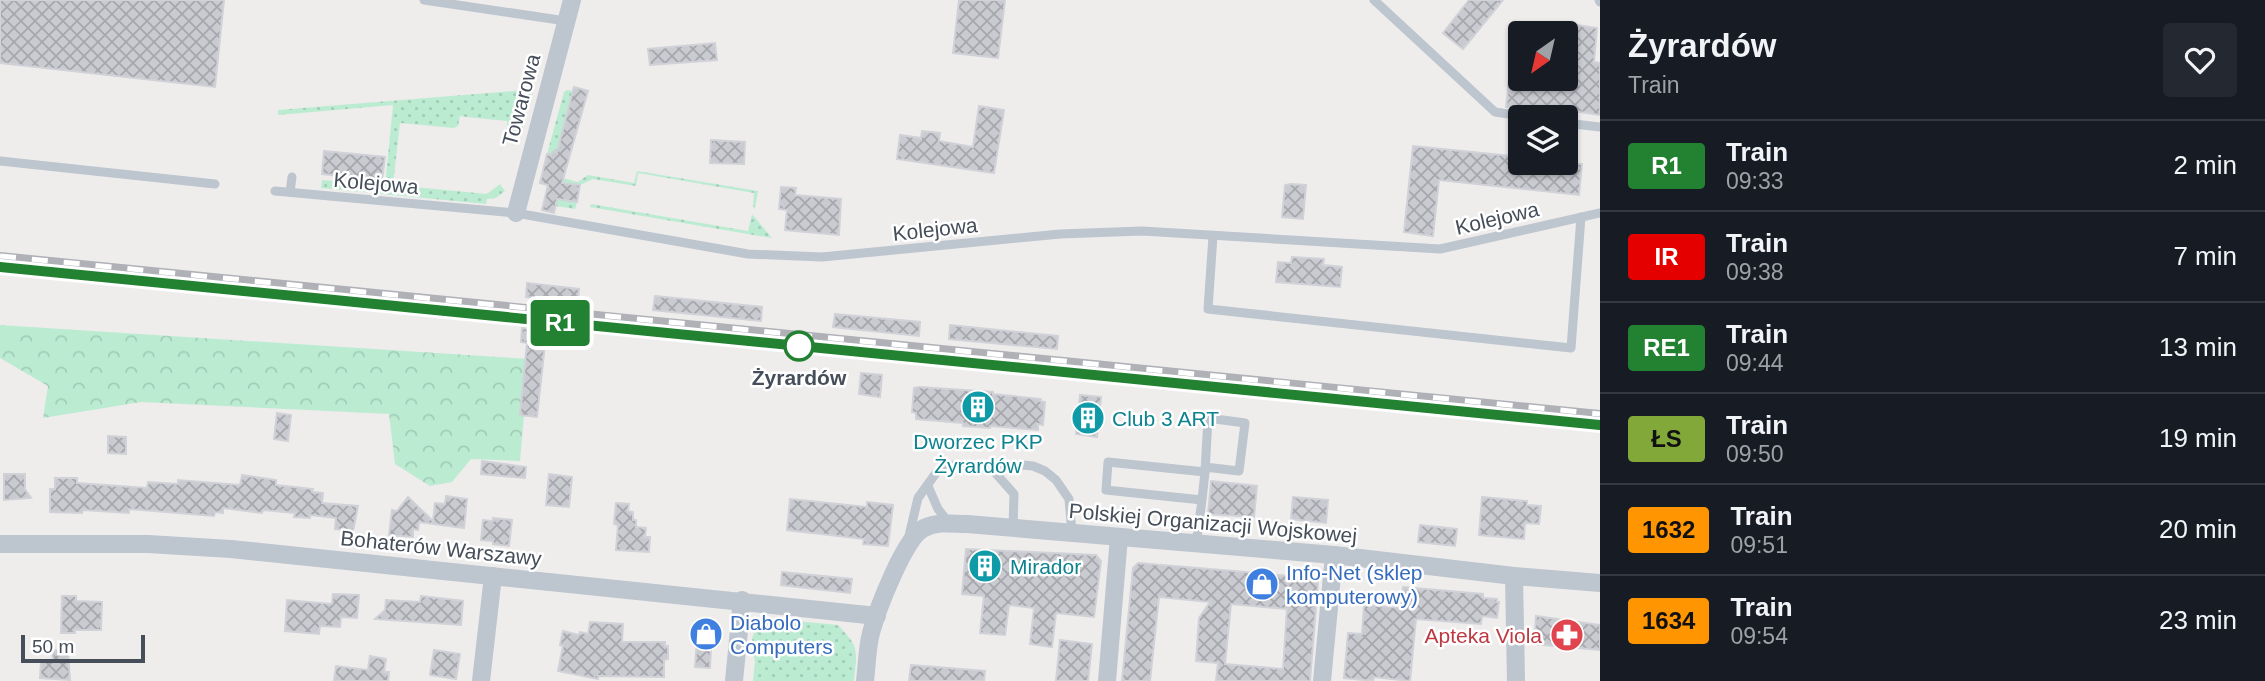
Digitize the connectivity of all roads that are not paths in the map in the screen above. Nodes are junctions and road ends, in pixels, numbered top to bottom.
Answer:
1 (424, 0) edge
2 (572, 0) edge
3 (1374, 0) edge
4 (566, 21) junction
5 (1508, 115) edge
6 (1578, 124) edge
7 (1600, 127) edge
8 (0, 162) edge
9 (292, 177) dead end
10 (215, 184) dead end
11 (275, 191) dead end
12 (290, 192) junction
13 (516, 213) junction
14 (1600, 213) edge
15 (1581, 217) junction
16 (1213, 236) junction
17 (991, 468) junction
18 (1205, 470) junction
19 (928, 486) junction
20 (1202, 500) junction
21 (949, 523) junction
22 (1013, 528) junction
23 (1072, 534) junction
24 (1119, 537) junction
25 (0, 544) edge
26 (1196, 544) junction
27 (907, 546) junction
28 (1334, 555) junction
29 (493, 576) junction
30 (1514, 576) junction
31 (1600, 583) edge
32 (742, 600) junction
33 (877, 616) junction
34 (481, 681) edge
35 (734, 681) edge
36 (865, 681) edge
37 (1107, 681) edge
38 (1322, 681) edge
39 (1516, 681) edge

1 - 4 lane
2 - 4 street, Towarowa
3 - 5 lane
4 - 13 street, Towarowa
6 - 7 lane
8 - 10 lane
9 - 12 lane
11 - 12 lane, Kolejowa
12 - 13 lane, Kolejowa
13 - 16 lane, Kolejowa
14 - 15 lane, Kolejowa
15 - 16 lane, Kolejowa
15 - 16 lane
17 - 19 lane
17 - 22 lane
17 - 23 lane
18 - 18 lane
18 - 20 lane
18 - 20 lane
19 - 21 lane
19 - 27 lane
20 - 26 lane
21 - 22 street, Polskiej Organizacji Wojskowej
21 - 27 street, Polskiej Organizacji Wojskowej
22 - 23 street, Polskiej Organizacji Wojskowej
23 - 24 street, Polskiej Organizacji Wojskowej
24 - 26 street, Polskiej Organizacji Wojskowej
24 - 37 street
25 - 29 street, Bohaterów Warszawy
26 - 28 street, Polskiej Organizacji Wojskowej
27 - 33 street, Polskiej Organizacji Wojskowej
28 - 30 street, Polskiej Organizacji Wojskowej
28 - 38 street
29 - 32 street, Bohaterów Warszawy
29 - 34 street
30 - 31 street, Polskiej Organizacji Wojskowej
30 - 39 street
32 - 33 street, Bohaterów Warszawy
32 - 35 street
33 - 36 street, Polskiej Organizacji Wojskowej

